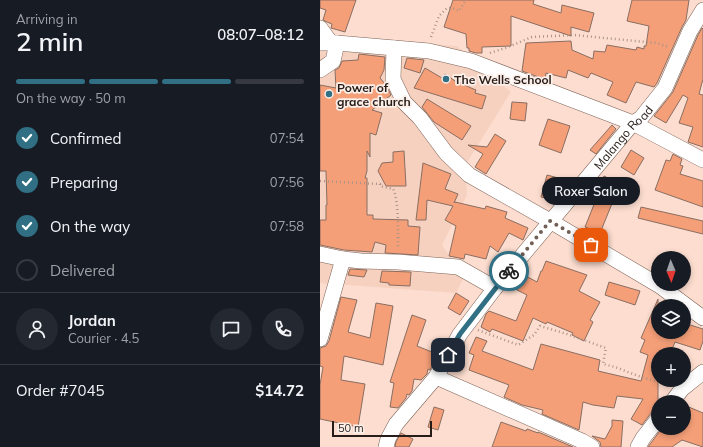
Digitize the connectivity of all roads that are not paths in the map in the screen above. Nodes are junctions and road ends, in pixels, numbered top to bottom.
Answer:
1 (703, 10) edge
2 (320, 28) edge
3 (329, 43) edge
4 (394, 48) junction
5 (320, 70) edge
6 (633, 123) junction
7 (703, 160) edge
8 (550, 221) junction
9 (320, 254) edge
10 (343, 259) junction
11 (495, 288) junction
12 (703, 318) edge
13 (320, 339) edge
14 (703, 372) edge
15 (436, 377) junction
16 (677, 395) edge
17 (651, 428) edge
18 (386, 447) edge
19 (592, 447) edge
20 (638, 447) edge

1 - 6 street, Malango Road
2 - 3 street
3 - 4 street
3 - 5 street
4 - 6 street
4 - 8 street
6 - 7 street
6 - 8 street, Malango Road
8 - 11 street, Malango Road
8 - 12 street
9 - 10 street
10 - 11 street
10 - 13 street
11 - 15 street, Malango Road
14 - 16 street
15 - 18 street, Malango Road
15 - 19 street
17 - 20 street

